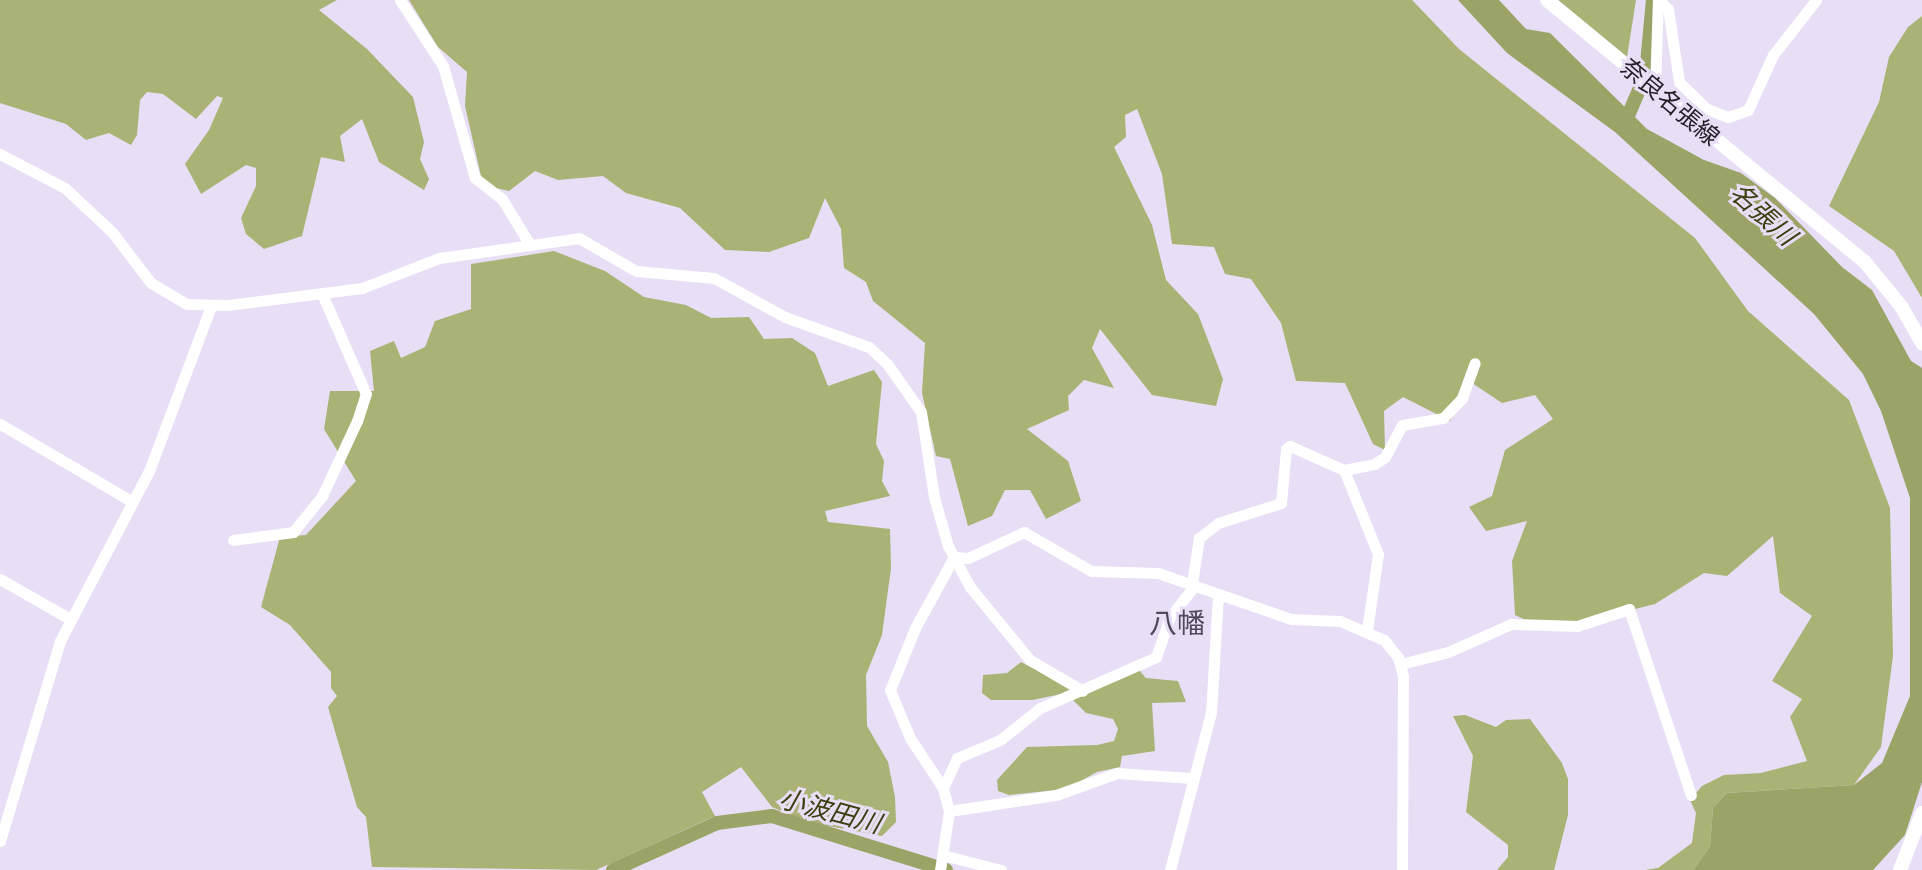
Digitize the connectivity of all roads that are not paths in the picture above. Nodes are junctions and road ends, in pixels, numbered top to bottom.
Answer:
1 (400, 0) edge
2 (1547, 0) edge
3 (1658, 0) edge
4 (1816, 0) edge
5 (1652, 86) junction
6 (0, 154) edge
7 (529, 243) junction
8 (322, 294) junction
9 (211, 306) junction
10 (1922, 343) edge
11 (1475, 363) dead end
12 (0, 424) edge
13 (1344, 470) junction
14 (133, 502) junction
15 (233, 540) dead end
16 (954, 557) junction
17 (0, 579) edge
18 (1191, 581) junction
19 (1218, 594) junction
20 (70, 619) junction
21 (1367, 630) junction
22 (1401, 664) junction
23 (1083, 691) junction
24 (1191, 778) junction
25 (943, 788) junction
26 (1691, 795) dead end
27 (949, 811) junction
28 (1922, 813) edge
29 (0, 841) edge
30 (943, 856) junction
31 (940, 870) edge
32 (1001, 870) edge
33 (1170, 870) edge
34 (1402, 870) edge
35 (1900, 870) edge

1 - 7 street
2 - 5 main road, 奈良名張線
3 - 4 street
3 - 5 street
5 - 10 main road, 奈良名張線
6 - 9 street
7 - 8 street
7 - 16 street
8 - 9 street
8 - 15 street
9 - 14 street
11 - 13 street
12 - 14 street
13 - 18 street
13 - 21 street
14 - 20 street
16 - 18 street
16 - 23 street
16 - 25 street
17 - 20 street
18 - 19 street
18 - 23 street
19 - 21 street
19 - 24 street
20 - 29 street
21 - 22 street
22 - 26 street
22 - 34 street
23 - 25 street
24 - 27 street
24 - 33 street
25 - 27 street
27 - 30 street
28 - 35 main road
30 - 31 street
30 - 32 street

